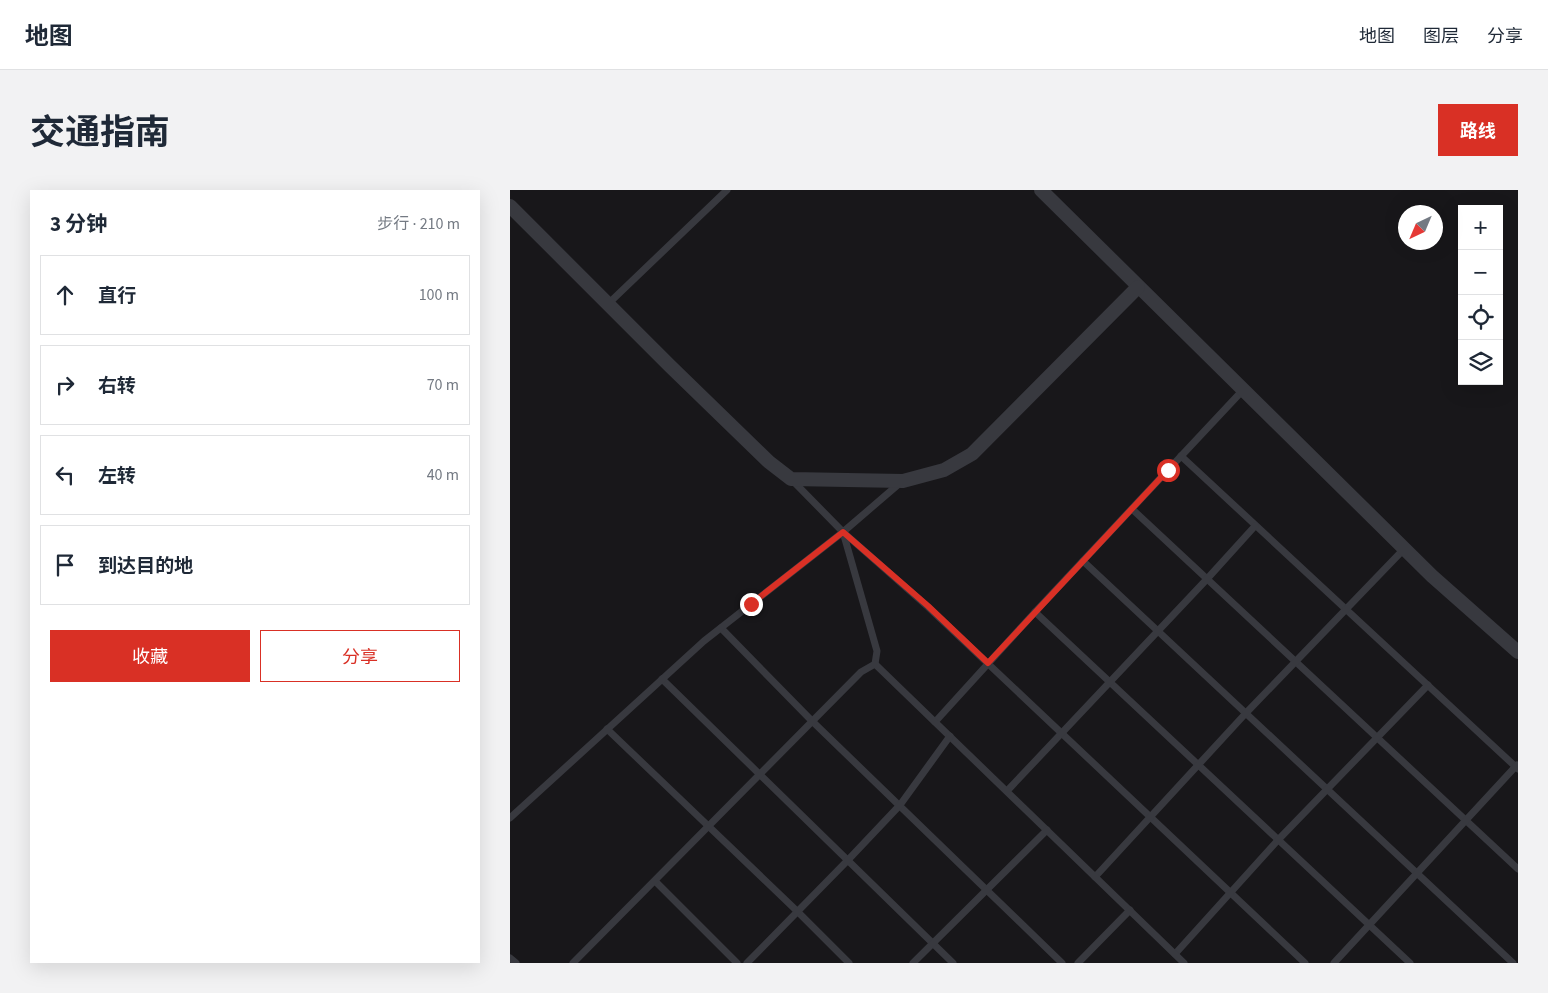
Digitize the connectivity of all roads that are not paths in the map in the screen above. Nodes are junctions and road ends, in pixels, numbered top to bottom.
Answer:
1 (727, 190) edge
2 (1041, 190) edge
3 (510, 206) edge
4 (1138, 287) junction
5 (608, 304) junction
6 (1243, 390) junction
7 (1181, 456) junction
8 (791, 479) junction
9 (902, 481) junction
10 (1132, 509) junction
11 (1256, 526) junction
12 (843, 532) junction
13 (1404, 549) junction
14 (1083, 561) junction
15 (1207, 579) junction
16 (1346, 610) junction
17 (1035, 612) junction
18 (721, 628) junction
19 (1158, 631) junction
20 (1518, 652) edge
21 (1296, 662) junction
22 (988, 663) junction
23 (875, 664) junction
24 (662, 679) junction
25 (1110, 682) junction
26 (1428, 686) junction
27 (1246, 713) junction
28 (812, 721) junction
29 (935, 722) junction
30 (607, 729) junction
31 (1061, 733) junction
32 (950, 736) junction
33 (1377, 738) junction
34 (1199, 765) junction
35 (1517, 766) edge
36 (760, 774) junction
37 (1328, 790) junction
38 (1007, 791) junction
39 (900, 806) junction
40 (1151, 817) junction
41 (510, 818) edge
42 (1466, 820) junction
43 (708, 826) junction
44 (1046, 830) junction
45 (1278, 840) junction
46 (848, 860) junction
47 (1518, 869) edge
48 (1417, 873) junction
49 (1095, 877) junction
50 (654, 881) junction
51 (986, 889) junction
52 (1231, 892) junction
53 (1130, 910) junction
54 (798, 912) junction
55 (1370, 925) junction
56 (933, 943) junction
57 (1175, 954) junction
58 (510, 958) edge
59 (516, 963) edge
60 (573, 963) edge
61 (737, 963) edge
62 (747, 963) edge
63 (849, 963) edge
64 (913, 963) edge
65 (954, 963) edge
66 (1062, 963) edge
67 (1078, 963) edge
68 (1184, 963) edge
69 (1305, 963) edge
70 (1334, 963) edge
71 (1410, 963) edge
72 (1513, 963) edge

1 - 5 lane
2 - 4 street
3 - 5 street
4 - 6 street
4 - 9 street
5 - 8 street
6 - 7 lane
6 - 13 street
7 - 10 lane
7 - 11 lane
8 - 9 street
8 - 12 lane
9 - 12 lane
10 - 14 lane
10 - 15 lane
11 - 15 lane
11 - 16 lane
12 - 18 lane
12 - 22 lane
12 - 23 lane
13 - 16 lane
13 - 20 street
14 - 17 lane
14 - 19 lane
15 - 19 lane
15 - 21 lane
16 - 21 lane
16 - 26 lane
17 - 22 lane
17 - 25 lane
18 - 24 lane
18 - 28 lane
19 - 25 lane
19 - 27 lane
21 - 27 lane
21 - 33 lane
22 - 29 lane
22 - 31 lane
23 - 28 lane
23 - 29 lane
24 - 30 lane
24 - 36 lane
25 - 31 lane
25 - 34 lane
26 - 33 lane
26 - 35 lane
27 - 34 lane
27 - 37 lane
28 - 36 lane
28 - 39 lane
29 - 32 lane
30 - 41 lane
30 - 43 lane
31 - 38 lane
31 - 40 lane
32 - 38 lane
32 - 39 lane
33 - 37 lane
33 - 42 lane
34 - 40 lane
34 - 45 lane
35 - 42 lane
36 - 43 lane
36 - 46 lane
37 - 45 lane
37 - 48 lane
38 - 44 lane
39 - 46 lane
39 - 51 lane
40 - 49 lane
40 - 52 lane
42 - 47 lane
42 - 48 lane
43 - 50 lane
43 - 54 lane
44 - 49 lane
44 - 51 lane
45 - 52 lane
45 - 55 lane
46 - 54 lane
46 - 56 lane
48 - 55 lane
48 - 72 lane
49 - 53 lane
50 - 60 lane
50 - 61 lane
51 - 56 lane
51 - 66 lane
52 - 57 lane
52 - 69 lane
53 - 57 lane
53 - 67 lane
54 - 62 lane
54 - 63 lane
55 - 70 lane
55 - 71 lane
56 - 64 lane
56 - 65 lane
57 - 68 lane
58 - 59 lane

